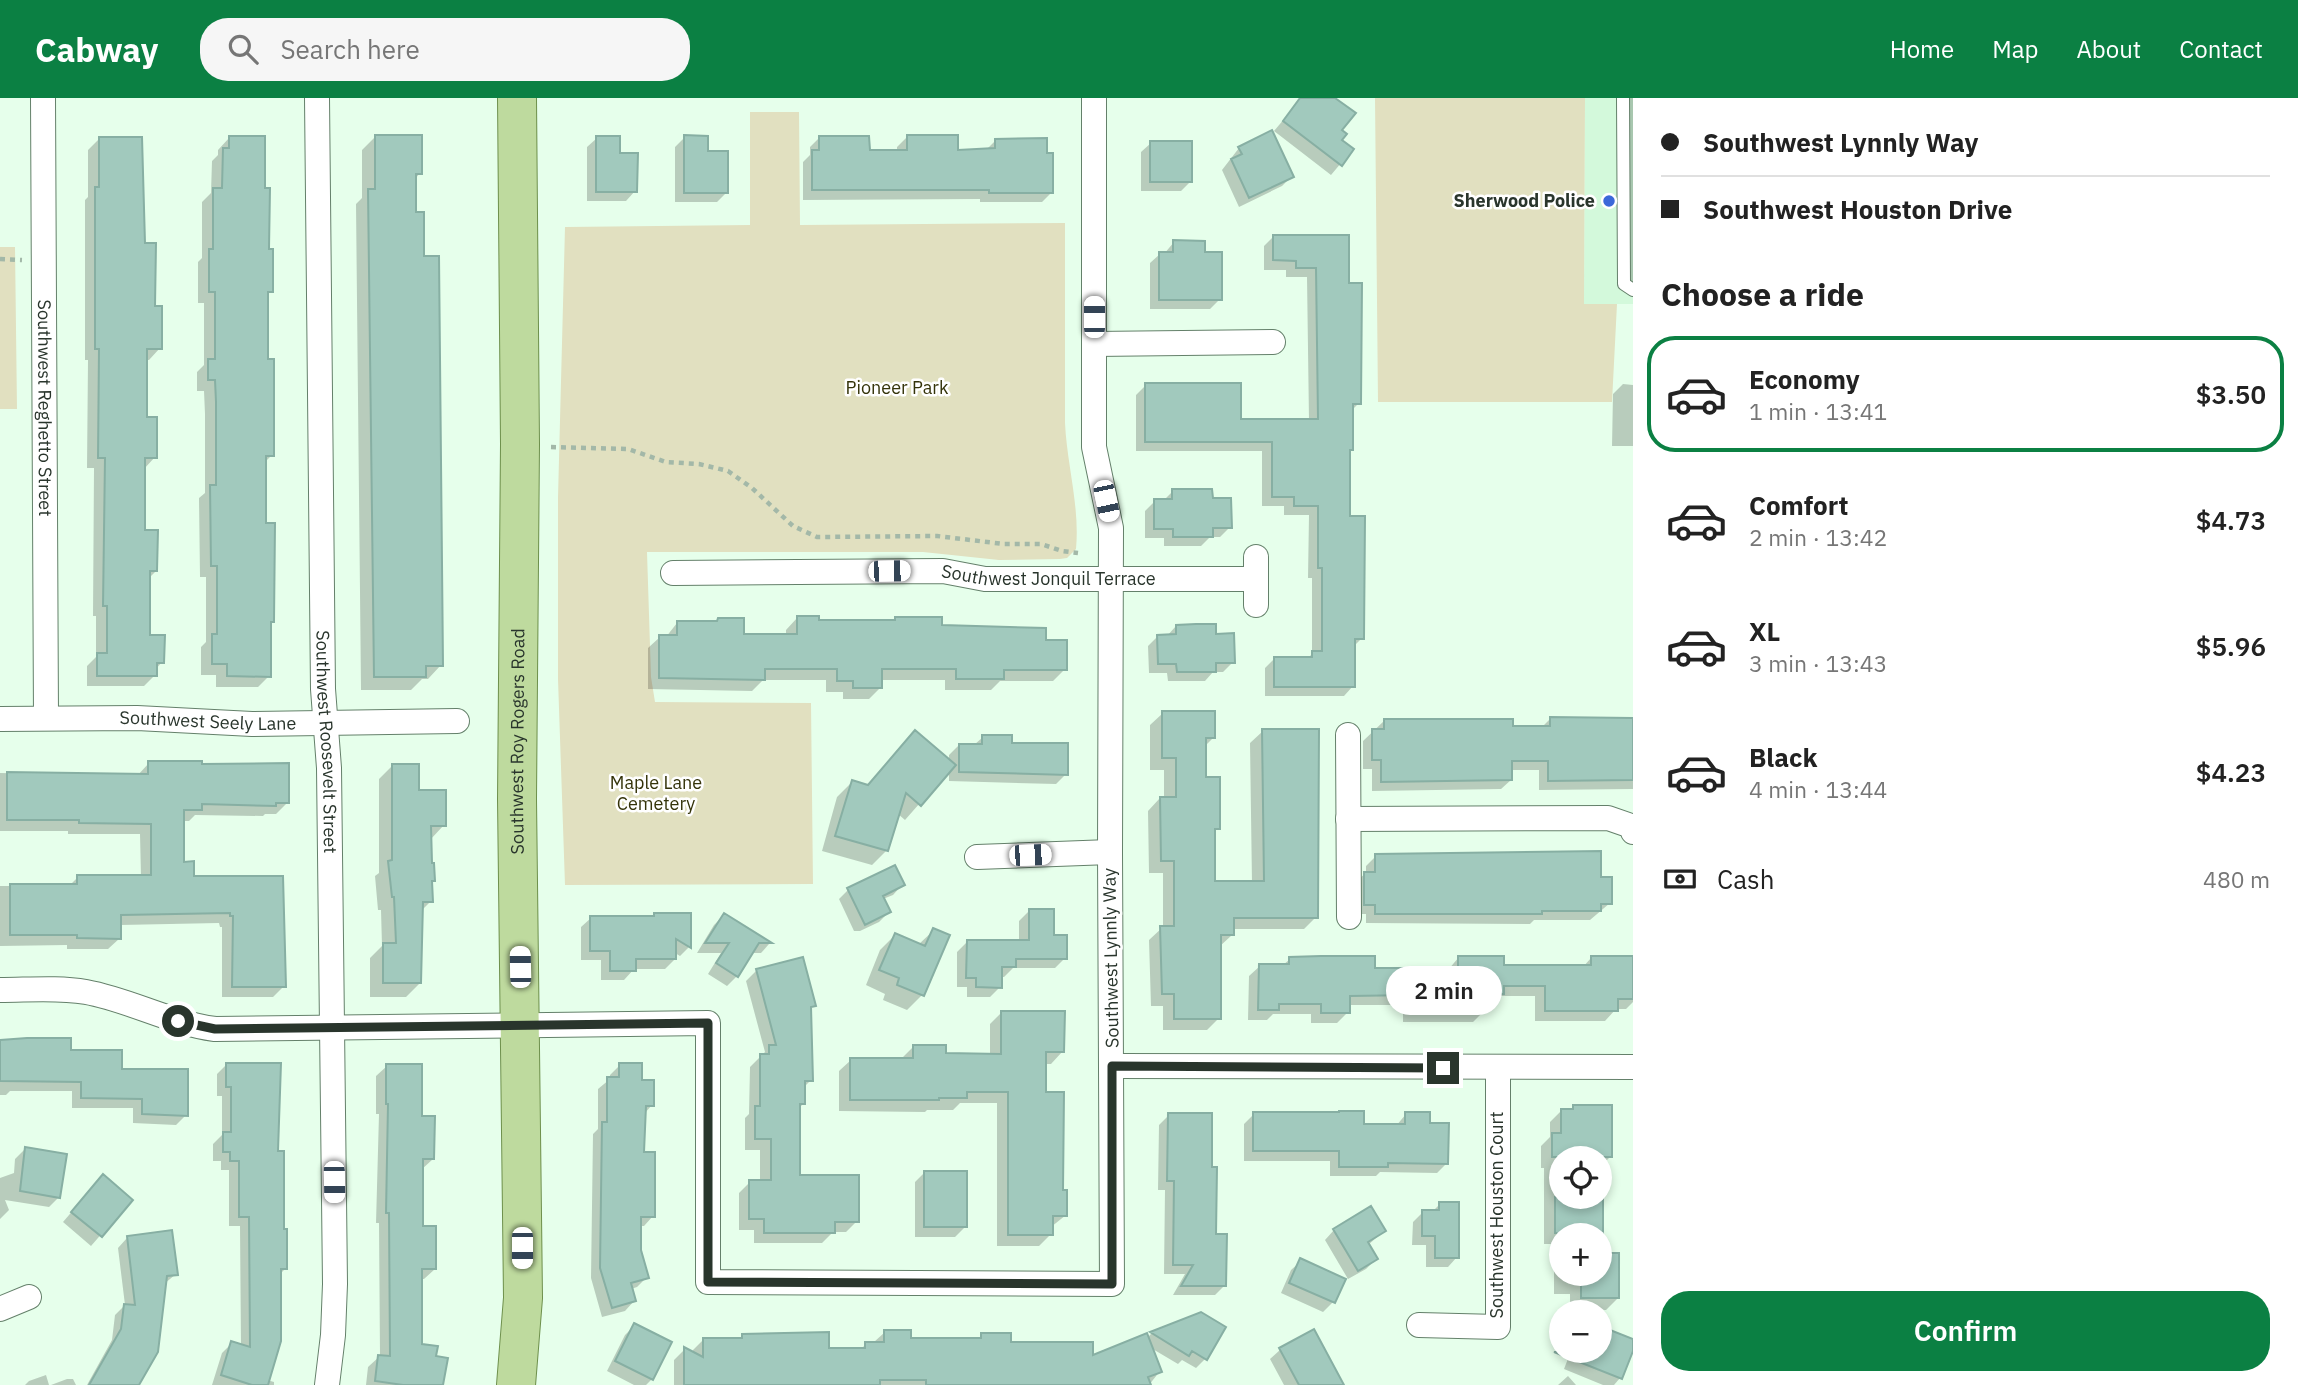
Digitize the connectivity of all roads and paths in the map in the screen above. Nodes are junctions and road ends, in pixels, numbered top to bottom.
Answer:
1 (43, 98) edge
2 (317, 98) edge
3 (517, 98) edge
4 (1094, 98) edge
5 (1623, 98) edge
6 (1633, 290) edge
7 (1273, 342) dead end
8 (1094, 344) junction
9 (520, 444) junction
10 (673, 573) dead end
11 (1111, 579) junction
12 (1256, 605) dead end
13 (46, 718) junction
14 (0, 719) edge
15 (457, 721) dead end
16 (325, 724) junction
17 (1348, 735) dead end
18 (1348, 820) junction
19 (1633, 832) edge
20 (1110, 852) junction
21 (977, 857) dead end
22 (1349, 917) dead end
23 (0, 990) edge
24 (521, 1026) junction
25 (333, 1028) junction
26 (1112, 1066) junction
27 (1633, 1067) edge
28 (1498, 1068) junction
29 (29, 1297) dead end
30 (0, 1309) edge
31 (1419, 1325) dead end
32 (327, 1385) edge
33 (516, 1385) edge

1 - 13 street, Southwest Reghetto Street
2 - 16 street, Southwest Roosevelt Street
3 - 9 main road, Southwest Roy Rogers Road
4 - 8 street, Southwest Lynnly Way
5 - 6 lane
7 - 8 street
8 - 11 street, Southwest Lynnly Way
9 - 11 path
9 - 24 main road, Southwest Roy Rogers Road
10 - 11 street, Southwest Jonquil Terrace
11 - 12 street, Southwest Jonquil Terrace
11 - 20 street, Southwest Lynnly Way
13 - 14 street, Southwest Seely Lane
13 - 16 street, Southwest Seely Lane
15 - 16 street, Southwest Seely Lane
16 - 25 street, Southwest Roosevelt Street
17 - 18 street
18 - 19 street
18 - 22 street
20 - 21 street
20 - 26 street, Southwest Lynnly Way
23 - 25 street, Southwest Lynnly Way
24 - 25 street, Southwest Lynnly Way
24 - 26 street, Southwest Lynnly Way
24 - 33 main road, Southwest Roy Rogers Road
25 - 32 street, Southwest Roosevelt Street
26 - 28 street
27 - 28 street
28 - 31 street, Southwest Houston Court
29 - 30 street

